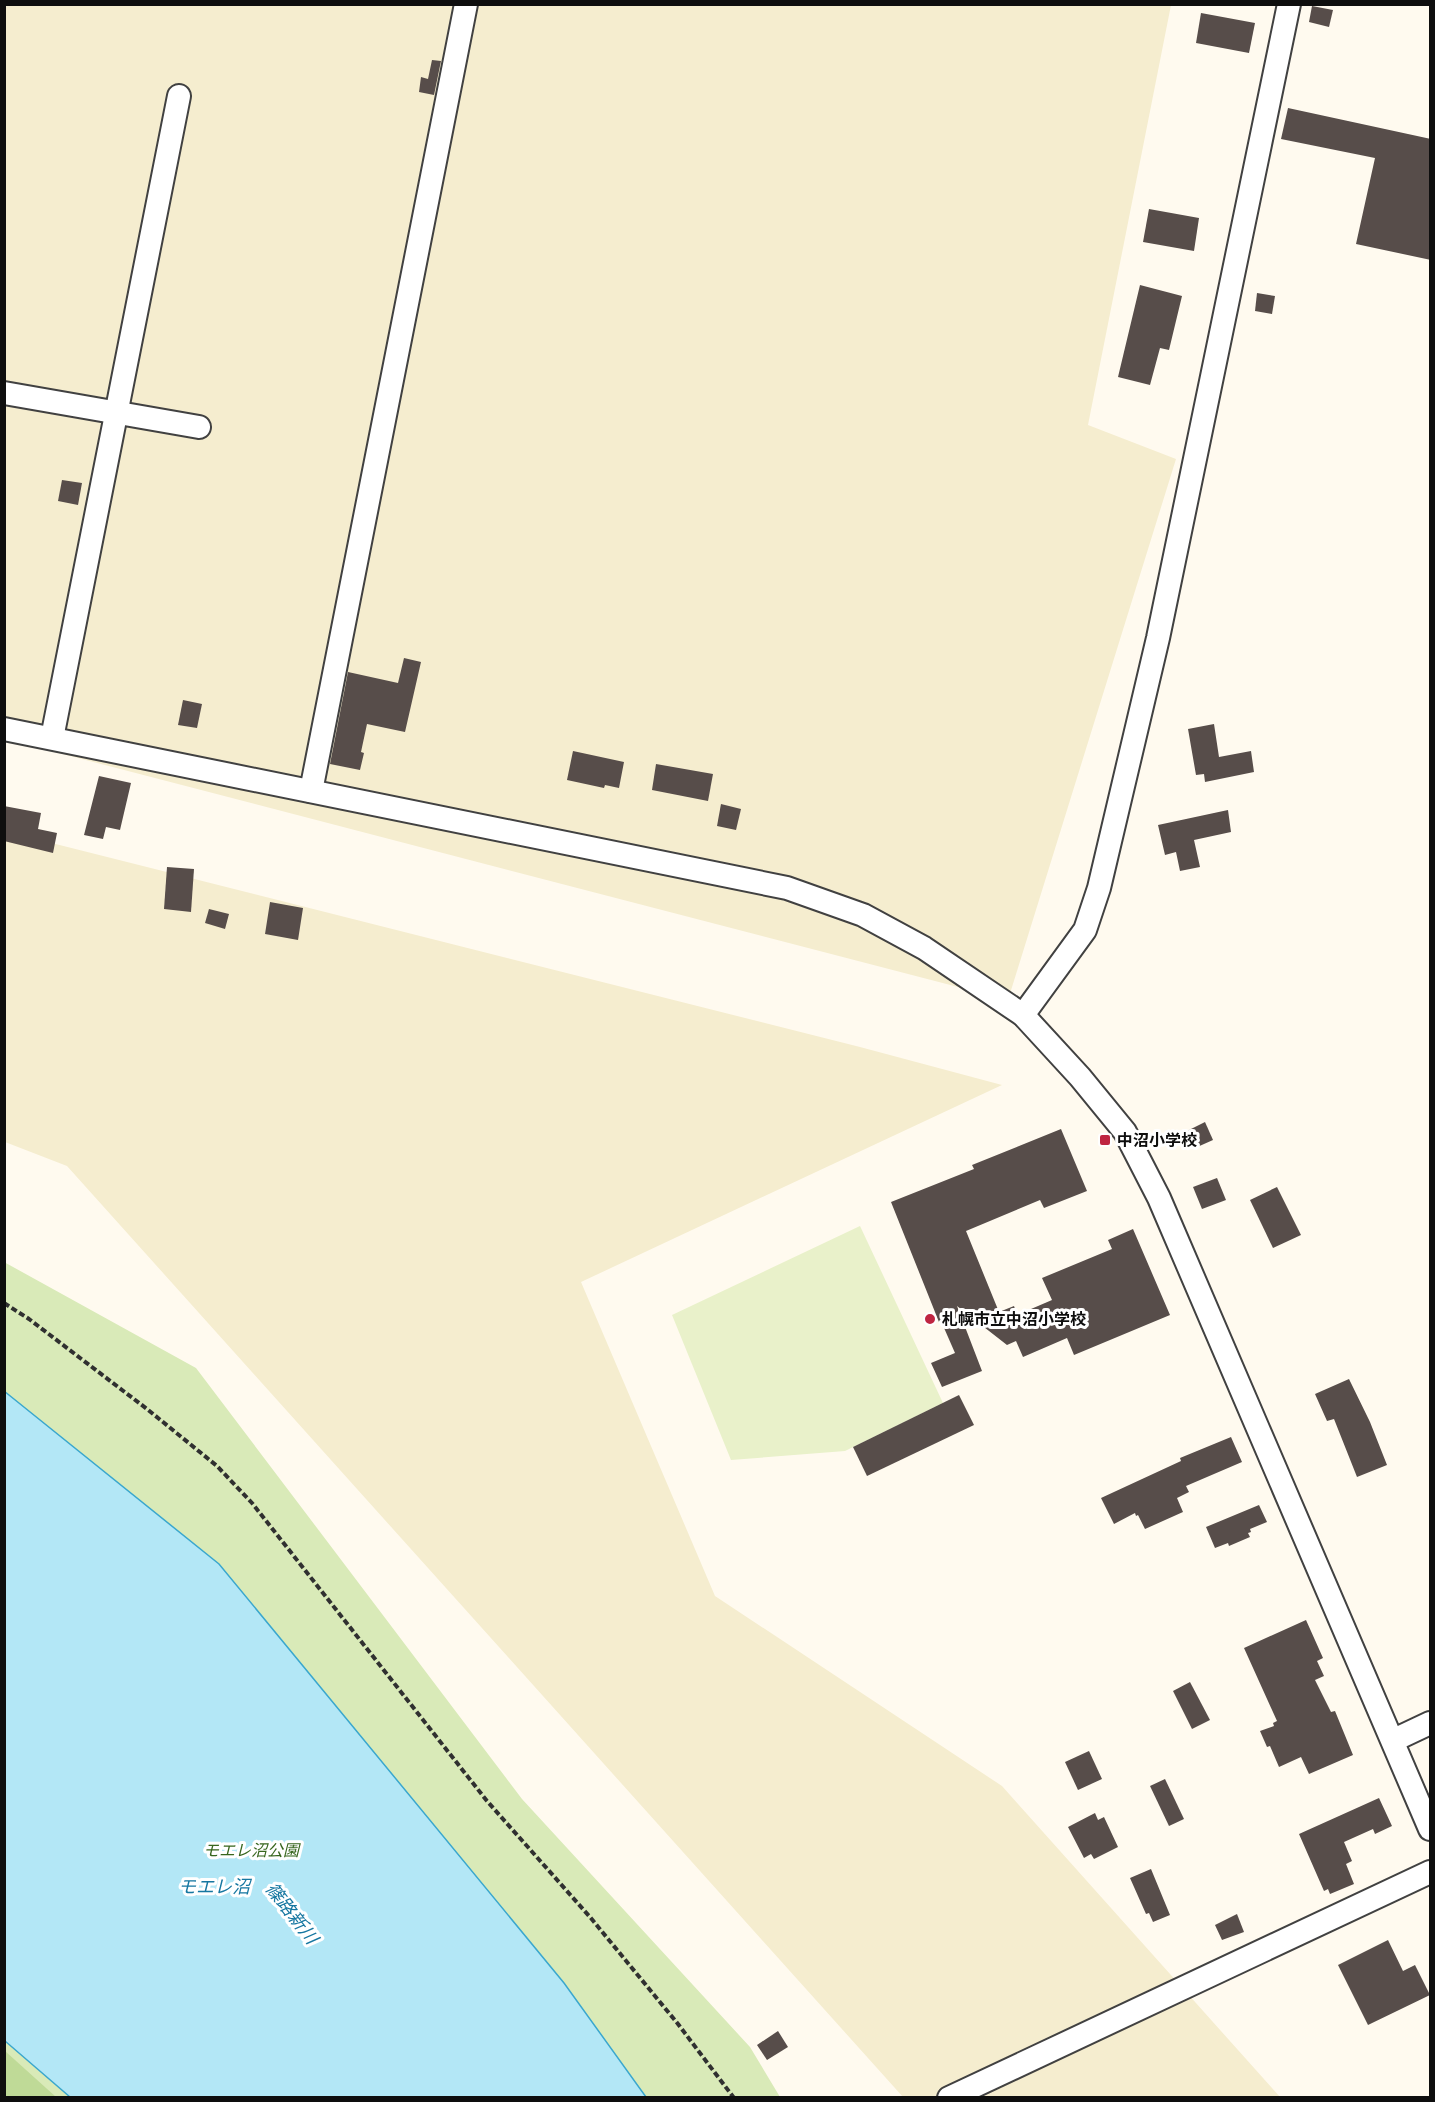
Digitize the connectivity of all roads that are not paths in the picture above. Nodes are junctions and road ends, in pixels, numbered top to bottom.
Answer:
1 (466, 4) edge
2 (1289, 4) edge
3 (179, 96) dead end
4 (4, 393) edge
5 (116, 412) junction
6 (199, 427) dead end
7 (4, 729) edge
8 (52, 738) junction
9 (311, 791) junction
10 (1023, 1015) junction
11 (1431, 1723) edge
12 (1394, 1740) junction
13 (1431, 1829) edge
14 (1431, 1872) edge
15 (949, 2097) edge

1 - 9 street
2 - 10 street
3 - 5 street
4 - 5 street
5 - 6 street
5 - 8 street
7 - 8 street
8 - 9 street
9 - 10 street
10 - 12 street
11 - 12 street
12 - 13 street
14 - 15 street

